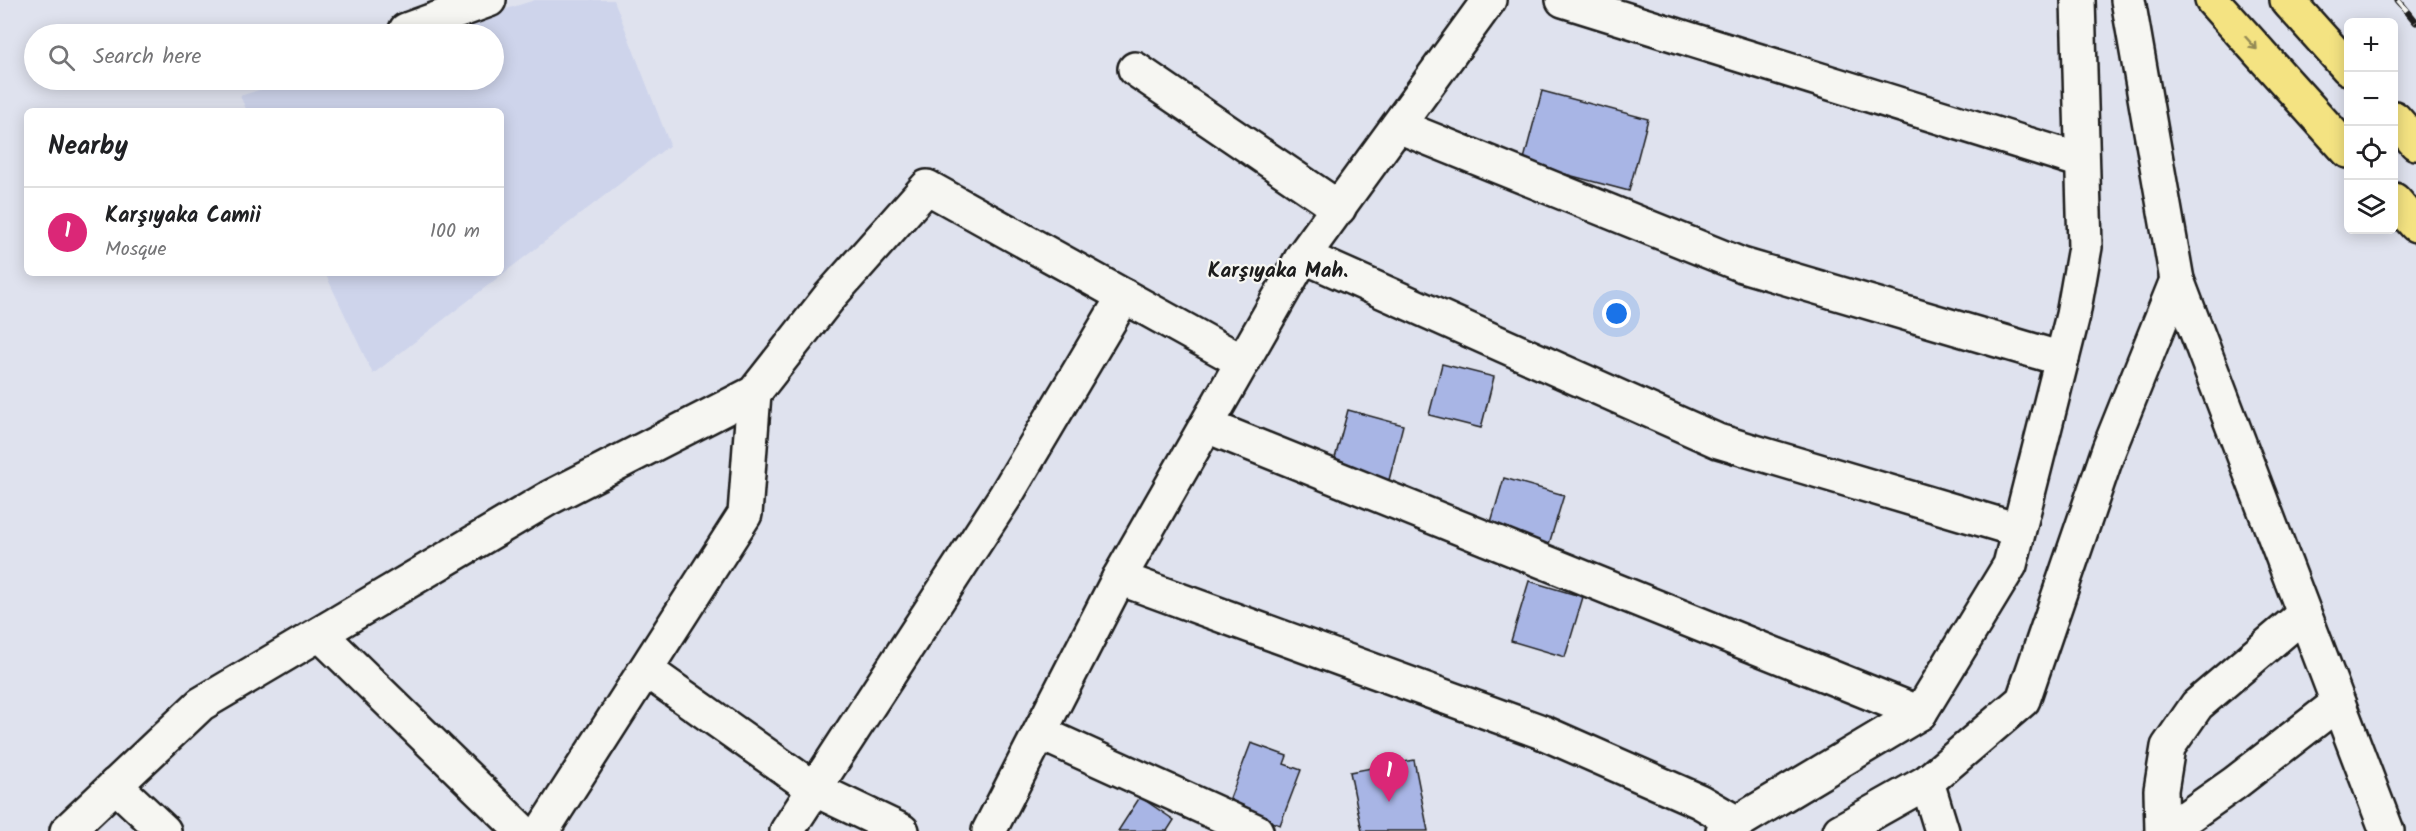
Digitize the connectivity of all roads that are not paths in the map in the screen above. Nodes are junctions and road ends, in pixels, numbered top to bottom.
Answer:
1 (489, 0) edge
2 (1489, 0) edge
3 (1563, 0) edge
4 (2078, 0) edge
5 (2128, 0) edge
6 (2212, 0) edge
7 (2287, 0) edge
8 (423, 24) edge
9 (2344, 63) edge
10 (1135, 69) dead end
11 (2398, 123) edge
12 (1398, 126) junction
13 (2416, 143) edge
14 (2344, 145) edge
15 (2082, 161) junction
16 (2398, 205) edge
17 (1339, 208) junction
18 (2416, 225) edge
19 (1304, 256) junction
20 (2176, 280) junction
21 (1124, 296) junction
22 (2062, 359) junction
23 (1243, 362) junction
24 (754, 393) junction
25 (1207, 426) junction
26 (2018, 530) junction
27 (1119, 578) junction
28 (2304, 614) junction
29 (320, 634) junction
30 (646, 670) junction
31 (2338, 703) junction
32 (1920, 713) junction
33 (1040, 733) junction
34 (1927, 782) junction
35 (115, 785) junction
36 (814, 789) junction
37 (1730, 827) edge
38 (67, 831) edge
39 (164, 831) edge
40 (522, 831) edge
41 (542, 831) edge
42 (787, 831) edge
43 (902, 831) edge
44 (989, 831) edge
45 (1256, 831) edge
46 (1840, 831) edge
47 (1942, 831) edge
48 (2162, 831) edge
49 (2167, 831) edge
50 (2387, 831) edge

1 - 8 street
2 - 12 street
3 - 15 street
4 - 15 street
5 - 20 street
6 -> 14 main road
7 - 9 main road
10 - 17 street
11 - 13 main road
12 - 17 street
12 - 22 street
15 - 22 street
16 - 18 main road
17 - 19 street
19 - 23 street
19 - 26 street
20 - 28 street
20 - 34 street
21 - 23 street
21 - 24 street
21 - 36 street
22 - 26 street
23 - 25 street
24 - 29 street
24 - 30 street
25 - 27 street
25 - 32 street
26 - 32 street
27 - 33 street
27 - 37 street
28 - 31 street
28 - 48 street
29 - 35 street
29 - 40 street
30 - 36 street
30 - 41 street
31 - 49 street
31 - 50 street
32 - 37 street
33 - 44 street
33 - 45 street
34 - 46 street
34 - 47 street
35 - 38 street
35 - 39 street
36 - 42 street
36 - 43 street

